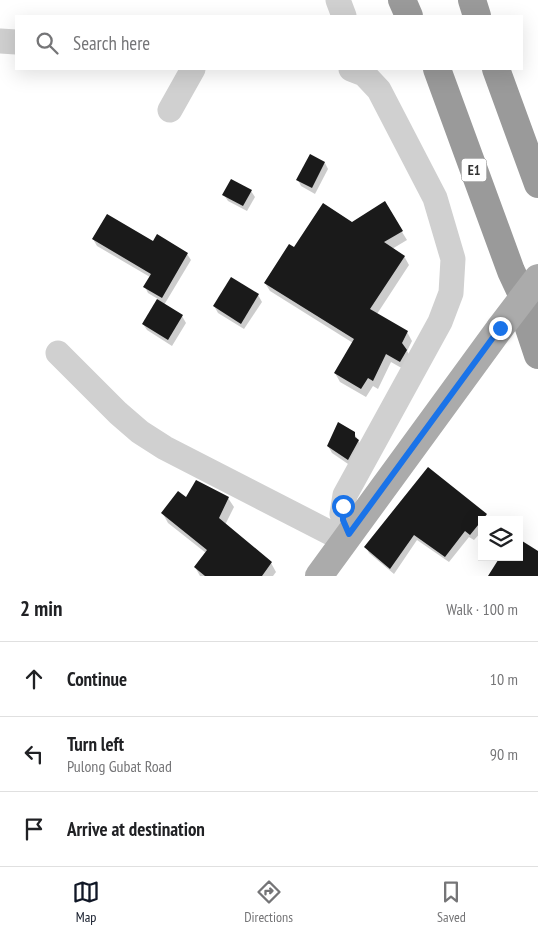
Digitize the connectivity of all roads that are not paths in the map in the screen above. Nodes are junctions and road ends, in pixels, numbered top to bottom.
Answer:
1 (338, 0) edge
2 (402, 0) edge
3 (412, 0) edge
4 (472, 0) edge
5 (344, 15) edge
6 (410, 15) edge
7 (418, 15) edge
8 (478, 15) edge
9 (0, 41) edge
10 (15, 42) edge
11 (192, 70) edge
12 (359, 70) edge
13 (433, 70) edge
14 (437, 70) edge
15 (496, 70) edge
16 (170, 110) dead end
17 (456, 121) junction
18 (538, 184) edge
19 (511, 271) junction
20 (538, 278) edge
21 (538, 329) edge
22 (58, 353) dead end
23 (538, 355) edge
24 (347, 537) junction
25 (319, 576) edge

1 - 5 street
2 - 6 highway
3 - 7 highway
4 - 8 highway
9 - 10 street
11 - 16 street
12 - 24 street
13 - 17 highway
14 - 17 highway, E1
15 - 18 highway
17 - 19 highway, E1
19 - 21 highway, E1
19 - 23 highway, E1
20 - 24 main road, bridge
22 - 24 street
24 - 25 main road

